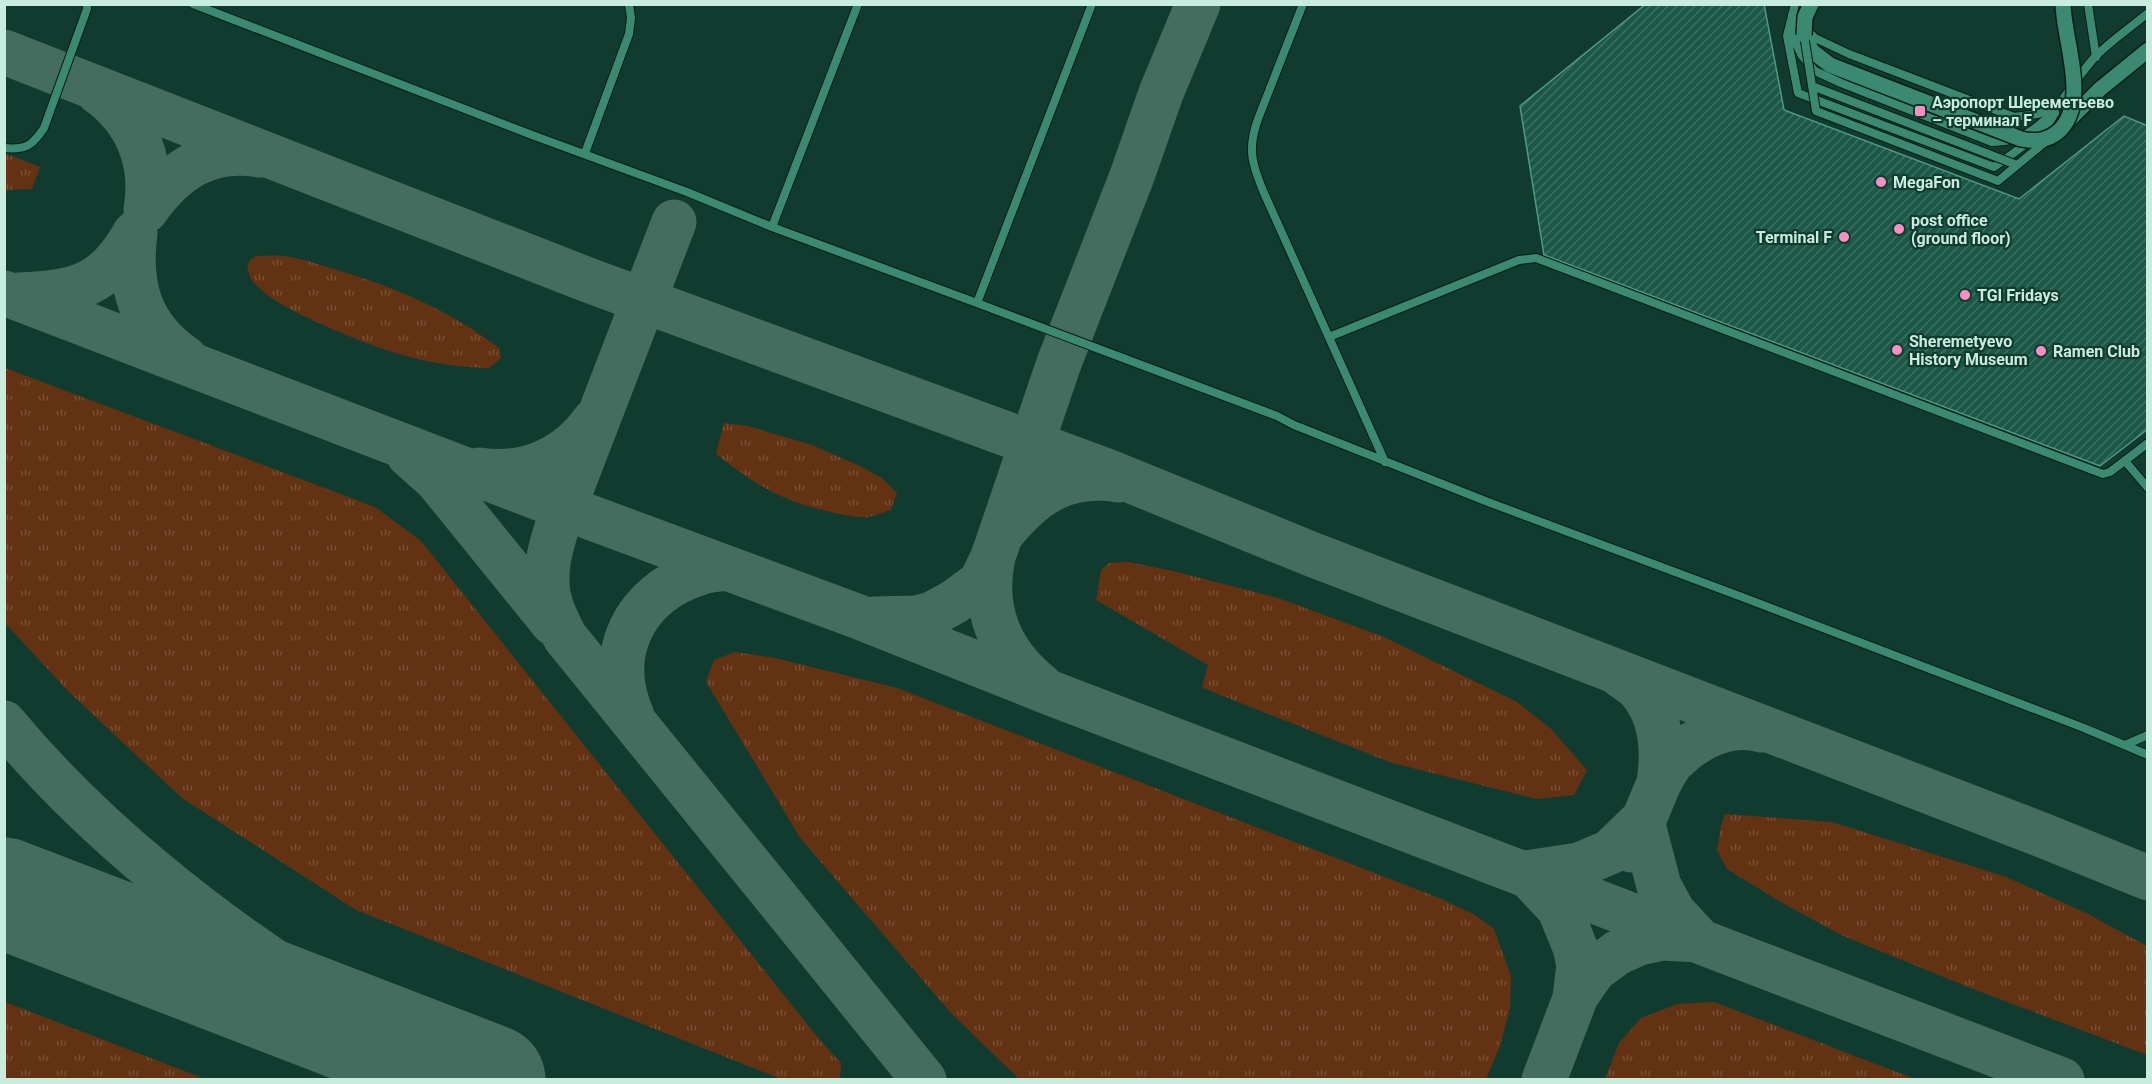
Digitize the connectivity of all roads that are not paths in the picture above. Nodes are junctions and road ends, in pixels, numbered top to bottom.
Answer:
1 (87, 4) edge
2 (193, 4) edge
3 (629, 4) edge
4 (858, 4) edge
5 (1092, 4) edge
6 (1303, 4) edge
7 (1795, 4) edge
8 (1811, 4) edge
9 (2063, 4) edge
10 (2088, 4) edge
11 (2148, 13) edge
12 (1792, 15) junction
13 (1804, 35) junction
14 (2148, 50) edge
15 (2096, 57) junction
16 (1812, 86) junction
17 (2064, 100) junction
18 (2060, 130) junction
19 (4, 148) edge
20 (585, 153) junction
21 (2018, 165) junction
22 (772, 227) junction
23 (977, 303) junction
24 (1329, 338) junction
25 (2148, 443) edge
26 (2125, 460) junction
27 (1385, 462) junction
28 (2148, 488) edge
29 (2148, 735) edge
30 (2125, 745) junction
31 (2148, 755) edge

1 - 19 lane
2 - 20 lane
3 - 20 lane
4 - 22 lane
5 - 23 lane
6 - 24 lane
7 - 12 lane
8 - 13 street, bridge
9 - 18 street, bridge
10 - 15 lane
11 - 15 lane
12 - 17 lane
12 - 17 lane
12 - 17 lane
13 - 16 lane, bridge
13 - 18 street, bridge
14 - 18 street, bridge
15 - 17 lane
16 - 21 lane, bridge
16 - 21 lane, bridge
18 - 21 lane, bridge
20 - 22 lane
22 - 23 lane
23 - 27 lane
24 - 26 lane
24 - 27 lane
25 - 26 lane
26 - 28 lane
27 - 30 lane
29 - 30 lane
30 - 31 lane

